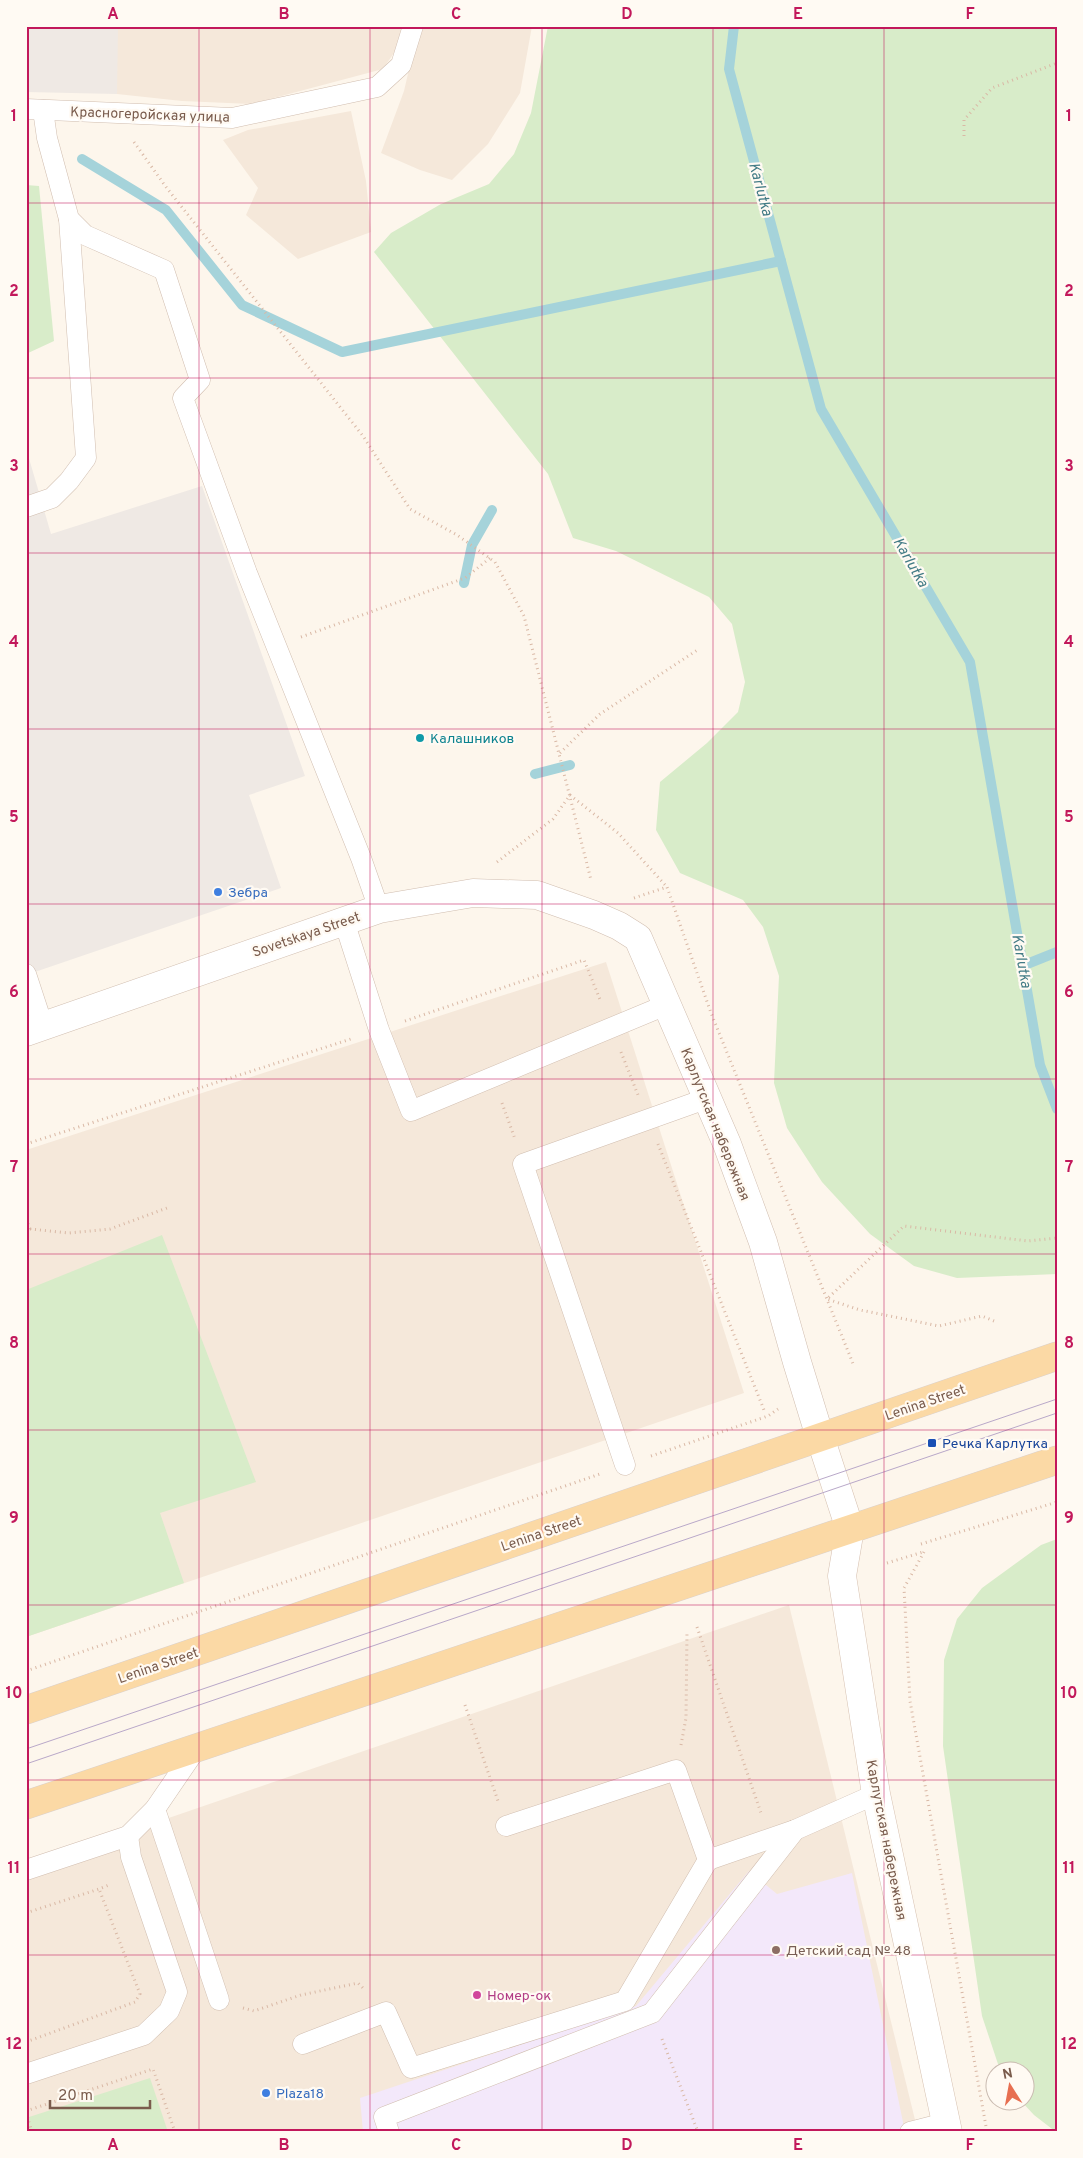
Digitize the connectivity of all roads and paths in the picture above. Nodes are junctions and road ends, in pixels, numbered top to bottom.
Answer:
1 (413, 26) edge
2 (1057, 63) edge
3 (35, 110) edge
4 (114, 114) junction
5 (964, 136) dead end
6 (69, 219) junction
7 (26, 507) edge
8 (478, 550) dead end
9 (490, 558) dead end
10 (276, 645) junction
11 (699, 649) dead end
12 (559, 754) dead end
13 (570, 795) dead end
14 (667, 887) dead end
15 (379, 909) junction
16 (594, 915) joint
17 (344, 921) junction
18 (26, 974) edge
19 (666, 1006) junction
20 (35, 1029) edge
21 (493, 1077) junction
22 (708, 1098) junction
23 (523, 1164) junction
24 (167, 1208) dead end
25 (26, 1219) edge
26 (30, 1229) junction
27 (26, 1233) edge
28 (1057, 1238) edge
29 (994, 1322) dead end
30 (1057, 1356) edge
31 (782, 1406) dead end
32 (820, 1437) junction
33 (1057, 1460) edge
34 (625, 1465) junction
35 (1057, 1502) edge
36 (850, 1529) junction
37 (921, 1544) dead end
38 (887, 1563) dead end
39 (697, 1627) dead end
40 (687, 1630) dead end
41 (26, 1671) edge
42 (465, 1705) dead end
43 (26, 1710) edge
44 (196, 1749) junction
45 (676, 1770) junction
46 (876, 1794) junction
47 (26, 1806) edge
48 (155, 1809) junction
49 (506, 1826) joint
50 (794, 1830) junction
51 (128, 1836) junction
52 (769, 1838) junction
53 (708, 1860) junction
54 (26, 1870) edge
55 (109, 1885) dead end
56 (99, 1889) junction
57 (26, 1913) edge
58 (218, 2000) joint
59 (386, 2012) junction
60 (652, 2013) junction
61 (26, 2042) edge
62 (303, 2044) dead end
63 (26, 2074) edge
64 (26, 2111) edge
65 (946, 2127) edge
66 (32, 2132) edge
67 (175, 2132) edge
68 (389, 2132) edge
69 (698, 2132) edge
70 (910, 2132) edge
71 (987, 2132) edge

1 - 4 lane, Красногеройская улица
2 - 5 path
3 - 4 lane, Красногеройская улица
3 - 6 lane
4 - 8 path
6 - 7 lane
6 - 10 lane
9 - 10 path
10 - 15 lane
11 - 12 path
13 - 14 path
15 - 16 street, Sovetskaya Street
15 - 17 street, Sovetskaya Street
16 - 19 street, Карлутская набережная
17 - 20 street, Sovetskaya Street
17 - 21 lane
18 - 20 lane
19 - 21 lane
19 - 22 street, Карлутская набережная
21 - 23 path
22 - 23 lane
22 - 32 street, Карлутская набережная
23 - 34 lane
24 - 26 path
25 - 26 path
26 - 27 path
28 - 29 path
30 - 32 main road, Lenina Street
31 - 34 path
32 - 36 street, Карлутская набережная
32 - 43 main road, Lenina Street
33 - 36 main road
34 - 41 path
35 - 37 path
36 - 44 main road
36 - 46 street, Карлутская набережная
38 - 71 path
39 - 52 path
40 - 45 path
42 - 49 path
44 - 47 main road
44 - 48 lane
45 - 49 lane
45 - 53 lane
46 - 50 lane
46 - 65 street, Карлутская набережная
48 - 51 lane
48 - 58 lane
50 - 52 lane
50 - 60 lane
51 - 54 lane
51 - 63 lane
52 - 53 lane
53 - 59 lane
55 - 56 path
56 - 57 path
56 - 61 path
58 - 59 path
59 - 62 lane
60 - 68 lane
60 - 69 path
64 - 66 path
64 - 67 path
65 - 70 lane

